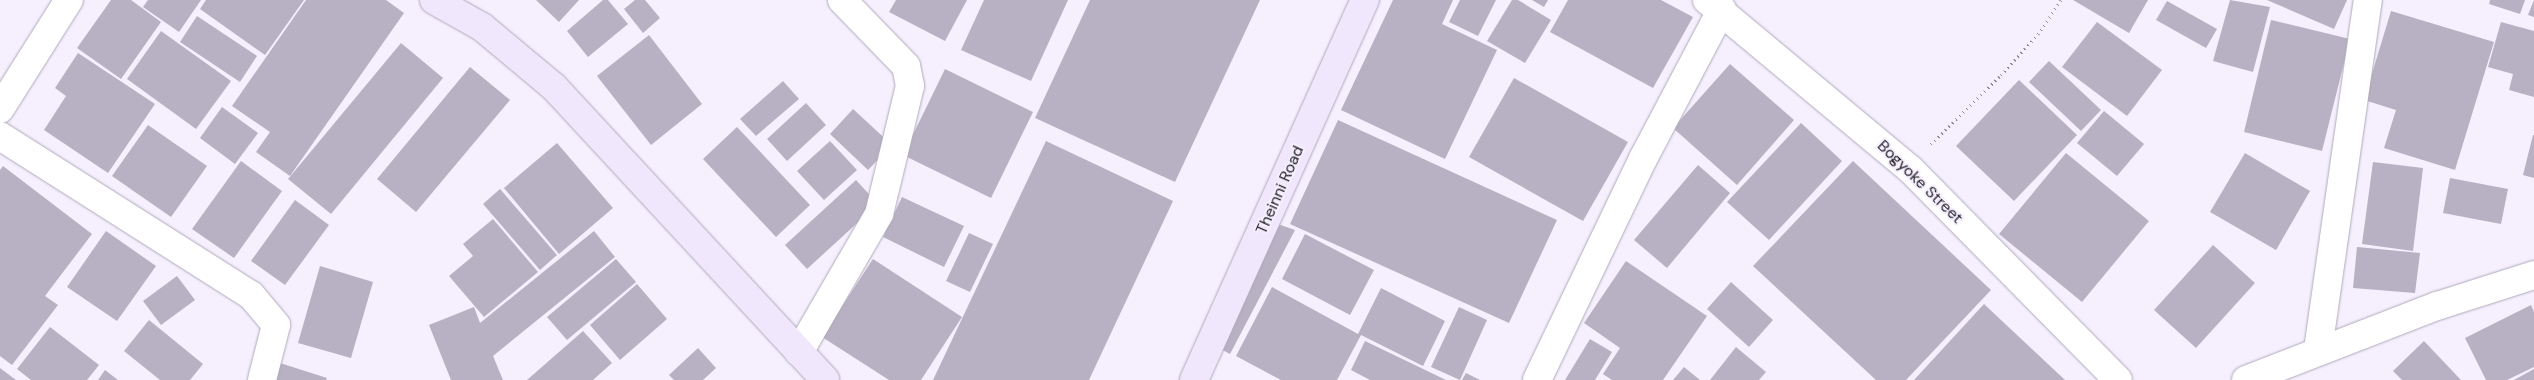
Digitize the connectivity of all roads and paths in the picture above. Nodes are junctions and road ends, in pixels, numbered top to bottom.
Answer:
1 (69, 0) edge
2 (434, 0) edge
3 (842, 0) edge
4 (1365, 0) edge
5 (2060, 0) edge
6 (2368, 0) edge
7 (1715, 5) edge
8 (462, 6) edge
9 (0, 109) edge
10 (0, 136) edge
11 (1910, 169) junction
12 (2534, 275) edge
13 (2318, 350) junction
14 (799, 352) junction
15 (262, 380) edge
16 (825, 380) edge
17 (1194, 380) edge
18 (1536, 380) edge
19 (2118, 380) edge
20 (2246, 380) edge

1 - 9 street
2 - 8 main road
3 - 14 street
4 - 17 main road, Theinni Road
5 - 11 path
6 - 13 street
7 - 11 street, Bogyoke Street
7 - 18 street
8 - 14 main road
10 - 15 street
11 - 19 street, Bogyoke Street
12 - 13 street
13 - 20 street
14 - 16 main road

